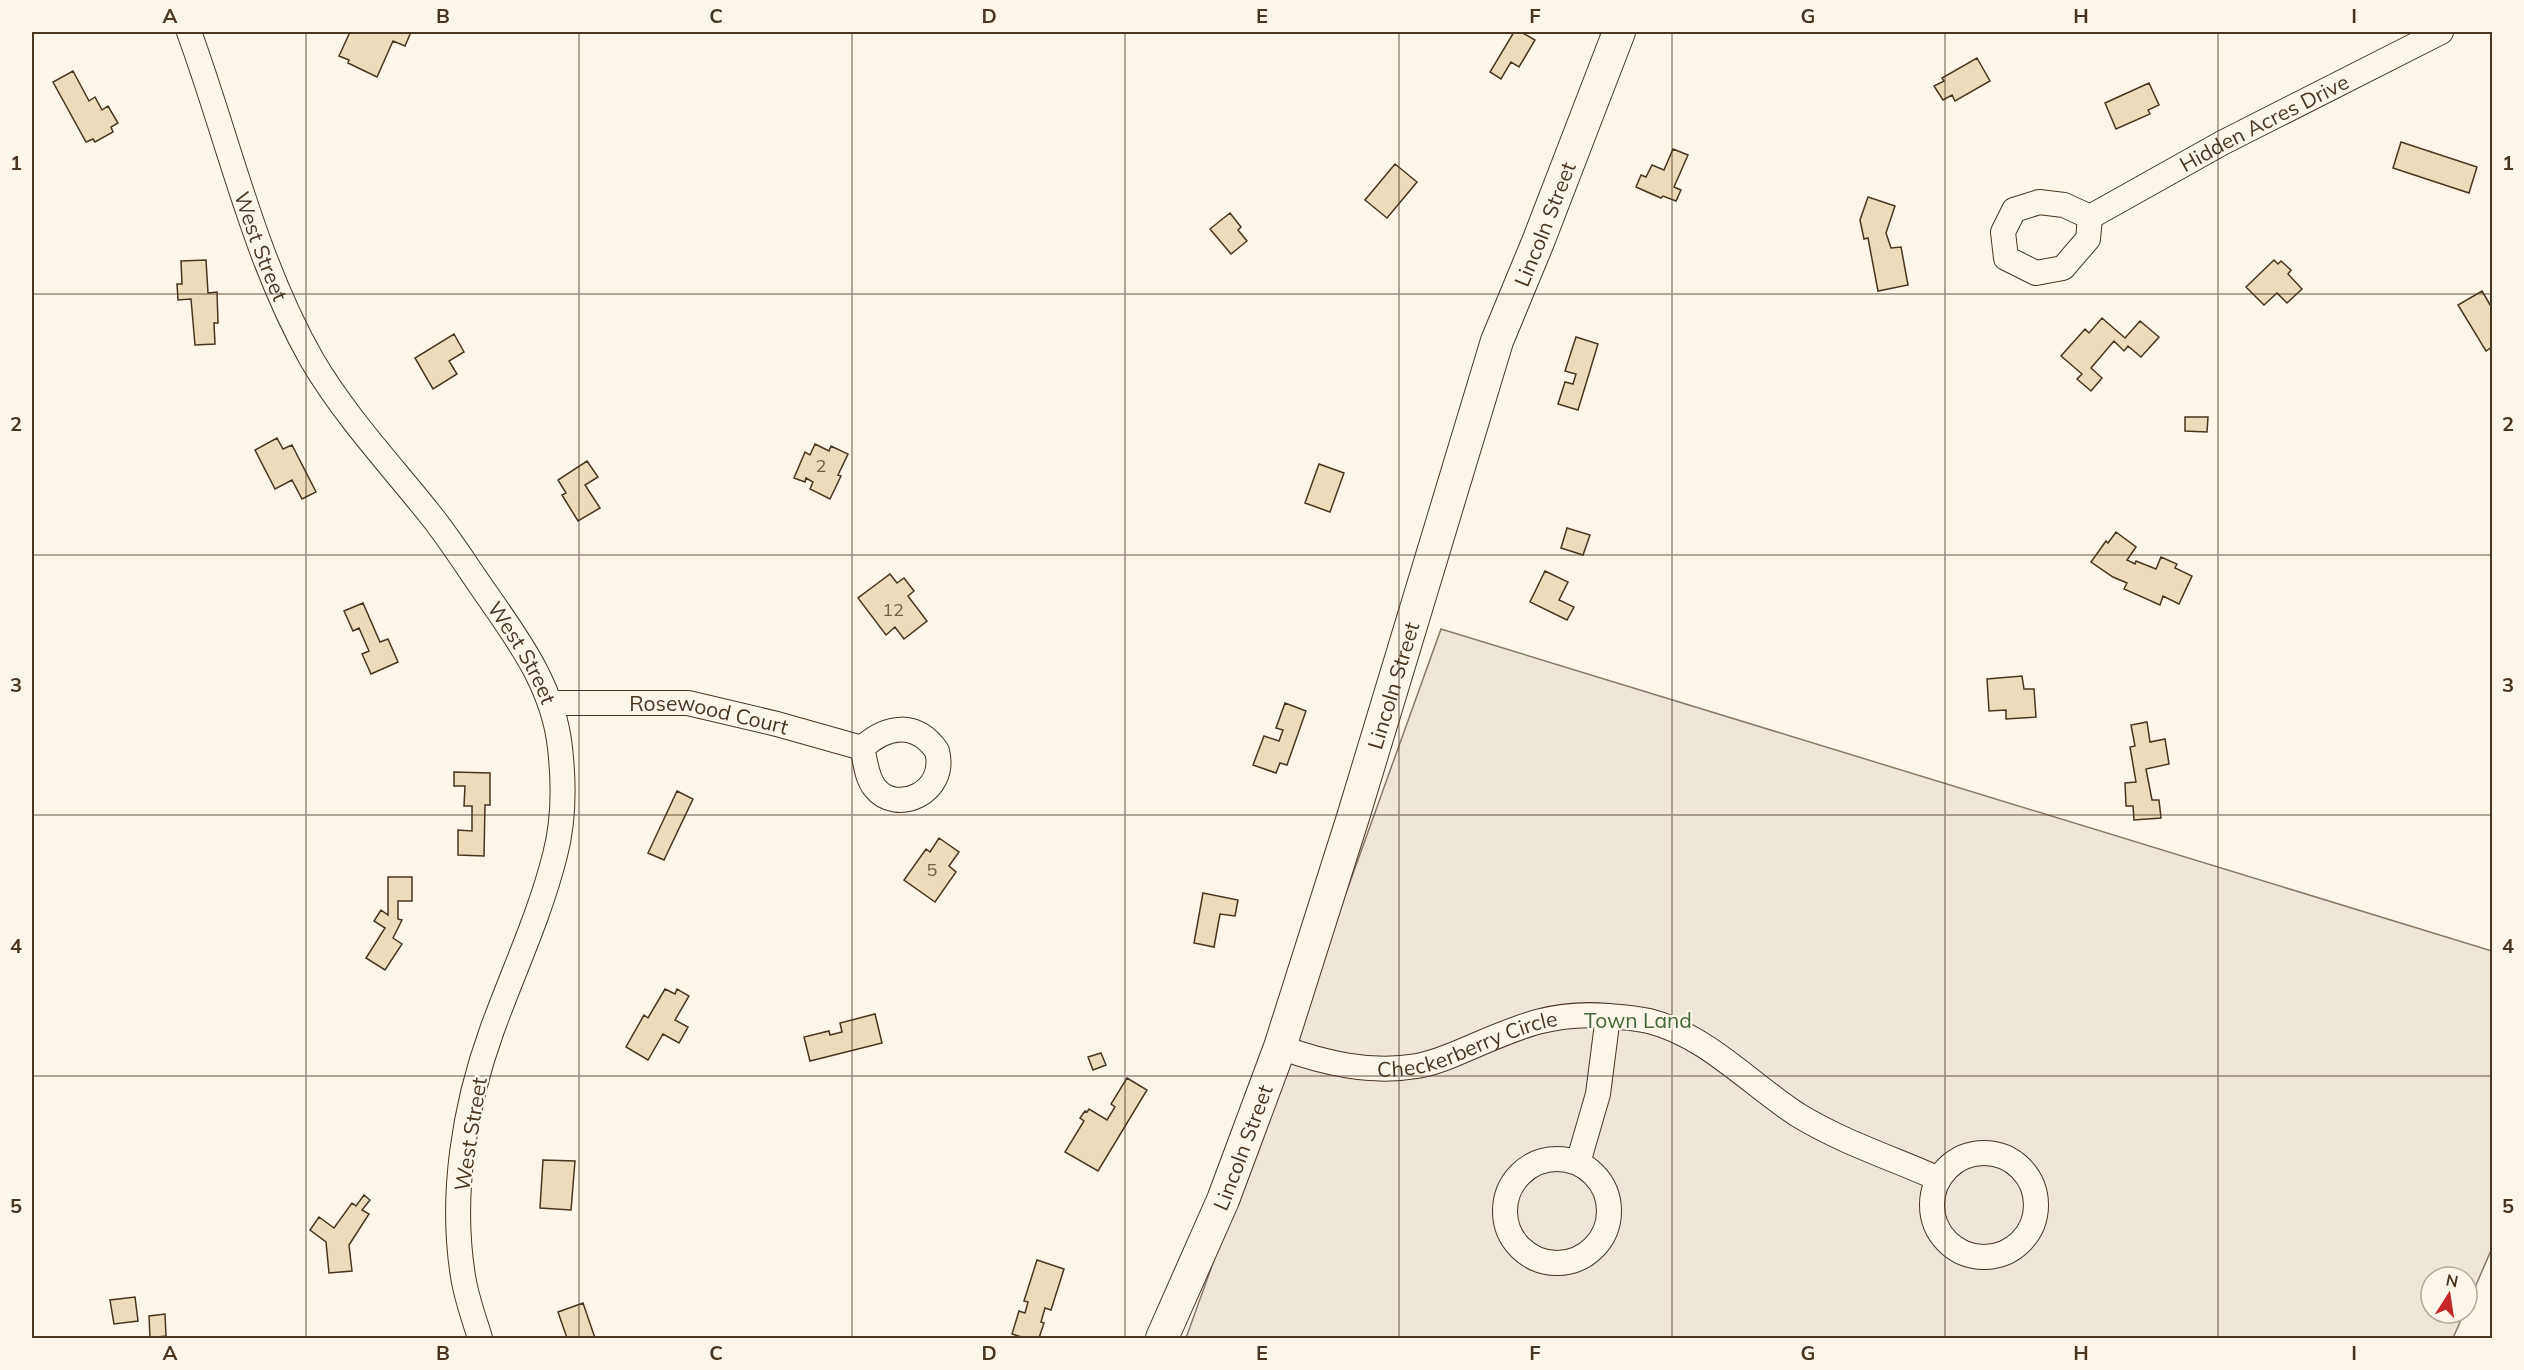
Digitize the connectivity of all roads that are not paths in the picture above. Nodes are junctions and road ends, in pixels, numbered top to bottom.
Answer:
1 (189, 32) edge
2 (1619, 32) edge
3 (2441, 32) edge
4 (2090, 217) dead end
5 (551, 703) junction
6 (862, 748) dead end
7 (1608, 1016) junction
8 (1280, 1047) junction
9 (1578, 1163) junction
10 (1939, 1179) junction
11 (480, 1338) edge
12 (1162, 1338) edge

1 - 5 street, West Street
2 - 8 main road, Lincoln Street
3 - 4 street, Hidden Acres Drive
5 - 6 street, Rosewood Court
5 - 11 street, West Street
7 - 8 street, Checkerberry Circle
7 - 9 street
7 - 10 street, Checkerberry Circle
8 - 12 main road, Lincoln Street
9 - 9 street
10 - 10 street

